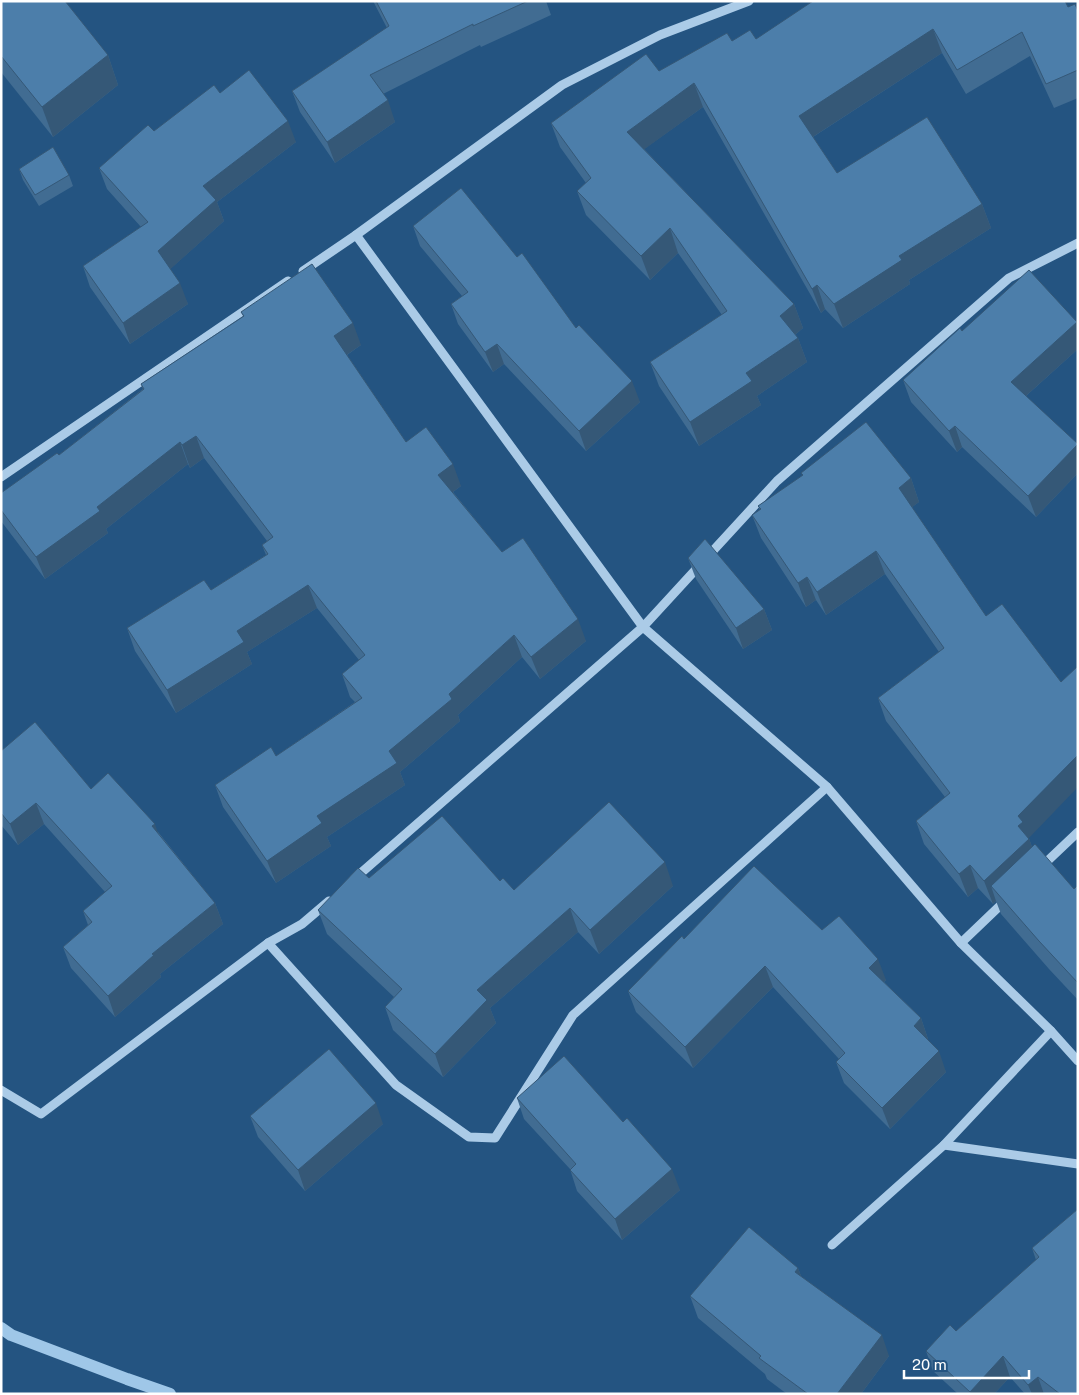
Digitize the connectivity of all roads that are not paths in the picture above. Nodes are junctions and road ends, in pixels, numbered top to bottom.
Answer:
1 (749, 1) edge
2 (356, 235) junction
3 (1078, 243) edge
4 (1, 477) edge
5 (644, 627) junction
6 (827, 787) junction
7 (1078, 832) edge
8 (1036, 871) edge
9 (347, 885) edge
10 (1016, 891) edge
11 (339, 892) edge
12 (268, 943) junction
13 (961, 943) junction
14 (1051, 1031) junction
15 (1078, 1061) edge
16 (1, 1090) edge
17 (944, 1145) junction
18 (1078, 1164) edge
19 (832, 1246) dead end

1 - 2 street
2 - 4 street
2 - 5 street
3 - 5 street
5 - 6 street
5 - 9 street
6 - 12 street
6 - 13 street
7 - 8 street
10 - 13 street
11 - 12 street
12 - 16 street
13 - 14 street
14 - 15 street
14 - 17 street
17 - 18 street
17 - 19 street

